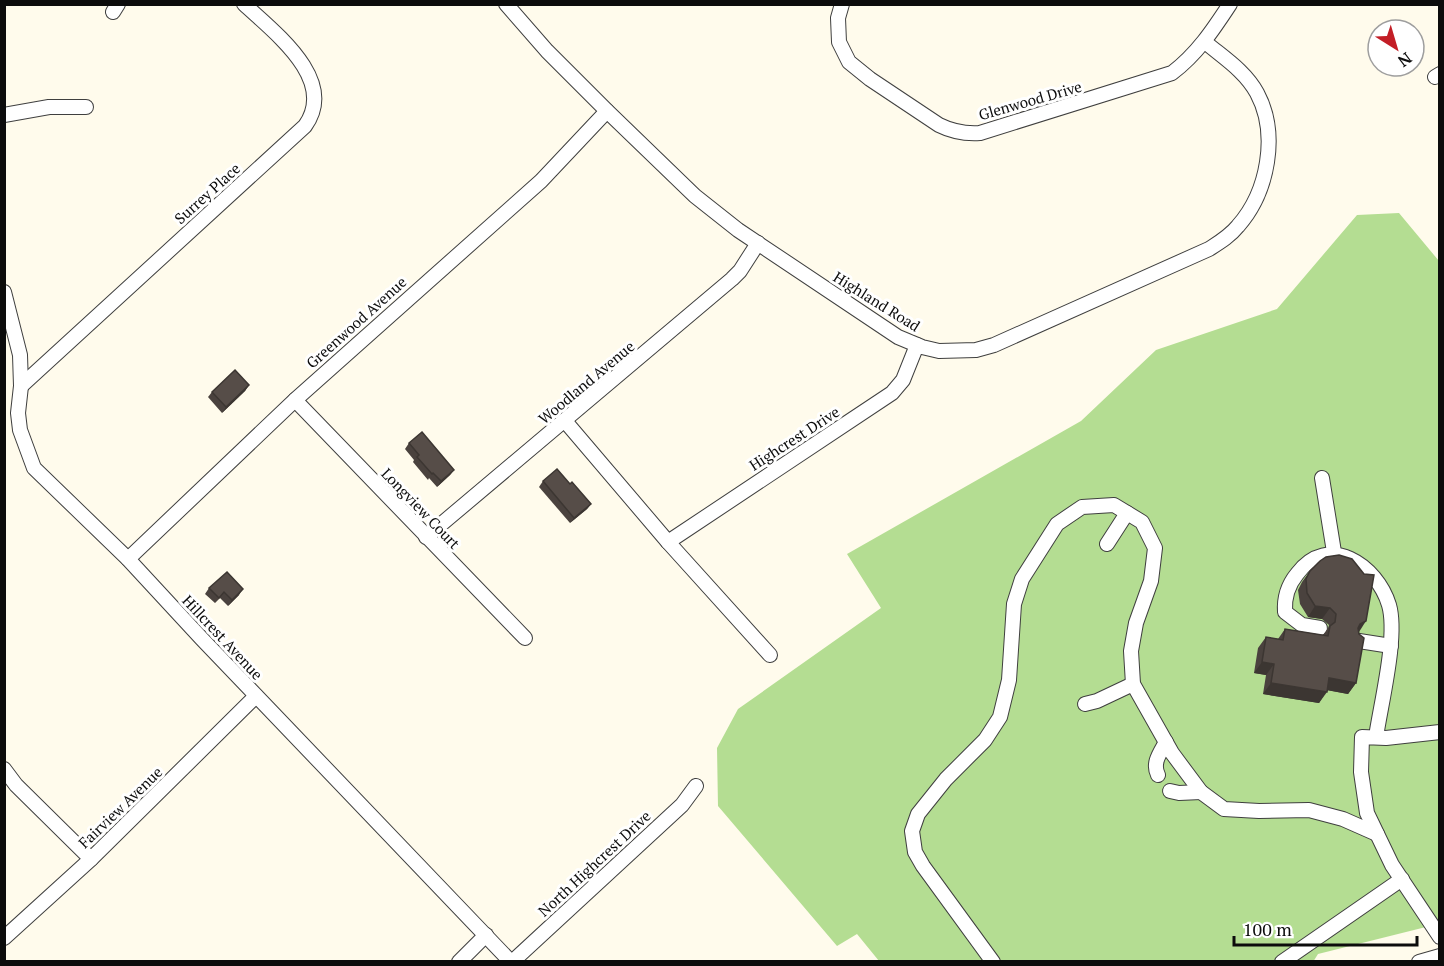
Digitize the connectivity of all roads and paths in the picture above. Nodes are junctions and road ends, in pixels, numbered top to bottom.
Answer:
1 (244, 4) edge
2 (506, 4) edge
3 (842, 4) edge
4 (1230, 4) edge
5 (1205, 42) junction
6 (86, 106) dead end
7 (607, 111) junction
8 (4, 115) edge
9 (758, 243) junction
10 (4, 292) edge
11 (916, 345) junction
12 (21, 386) junction
13 (295, 400) junction
14 (565, 421) junction
15 (1322, 478) dead end
16 (1127, 513) junction
17 (426, 537) junction
18 (668, 542) junction
19 (1107, 544) dead end
20 (1334, 552) junction
21 (128, 559) junction
22 (1320, 628) dead end
23 (525, 638) dead end
24 (1359, 641) edge
25 (1391, 646) junction
26 (770, 655) dead end
27 (1133, 684) junction
28 (256, 696) junction
29 (1085, 704) dead end
30 (1440, 732) edge
31 (1376, 737) junction
32 (1166, 742) junction
33 (6, 772) edge
34 (1158, 775) dead end
35 (696, 786) dead end
36 (1170, 791) dead end
37 (1201, 792) junction
38 (1377, 834) junction
39 (91, 859) junction
40 (1402, 879) junction
41 (486, 935) junction
42 (1440, 937) edge
43 (4, 938) edge
44 (1440, 956) edge
45 (459, 962) edge
46 (512, 962) edge
47 (993, 962) edge
48 (1282, 962) edge
49 (1419, 962) edge

1 - 12 street, Surrey Place
2 - 7 street, Highland Road
3 - 5 street, Glenwood Drive
4 - 5 street, Glenwood Drive
5 - 11 street, Highland Road
6 - 8 street
7 - 9 street, Highland Road
7 - 13 street, Greenwood Avenue
9 - 11 street, Highland Road
9 - 14 street, Woodland Avenue
10 - 12 street, Hillcrest Avenue
11 - 18 street, Highcrest Drive
12 - 21 street, Hillcrest Avenue
13 - 17 street, Longview Court
13 - 21 street, Greenwood Avenue
14 - 17 street, Woodland Avenue
14 - 18 street
15 - 20 street
16 - 19 street
16 - 27 street
16 - 47 street
17 - 23 street, Longview Court
18 - 26 street
20 - 22 street
20 - 25 street
21 - 28 street, Hillcrest Avenue
24 - 25 street
25 - 31 street
27 - 29 street
27 - 32 street
28 - 39 street, Fairview Avenue
28 - 41 street, Hillcrest Avenue
30 - 31 street
31 - 38 street
32 - 34 street
32 - 37 street
33 - 39 street
35 - 46 street, North Highcrest Drive
36 - 37 street
37 - 38 street
38 - 40 street
39 - 43 street, Fairview Avenue
40 - 42 street
40 - 48 street
41 - 45 street
41 - 46 street, Hillcrest Avenue
44 - 49 street

